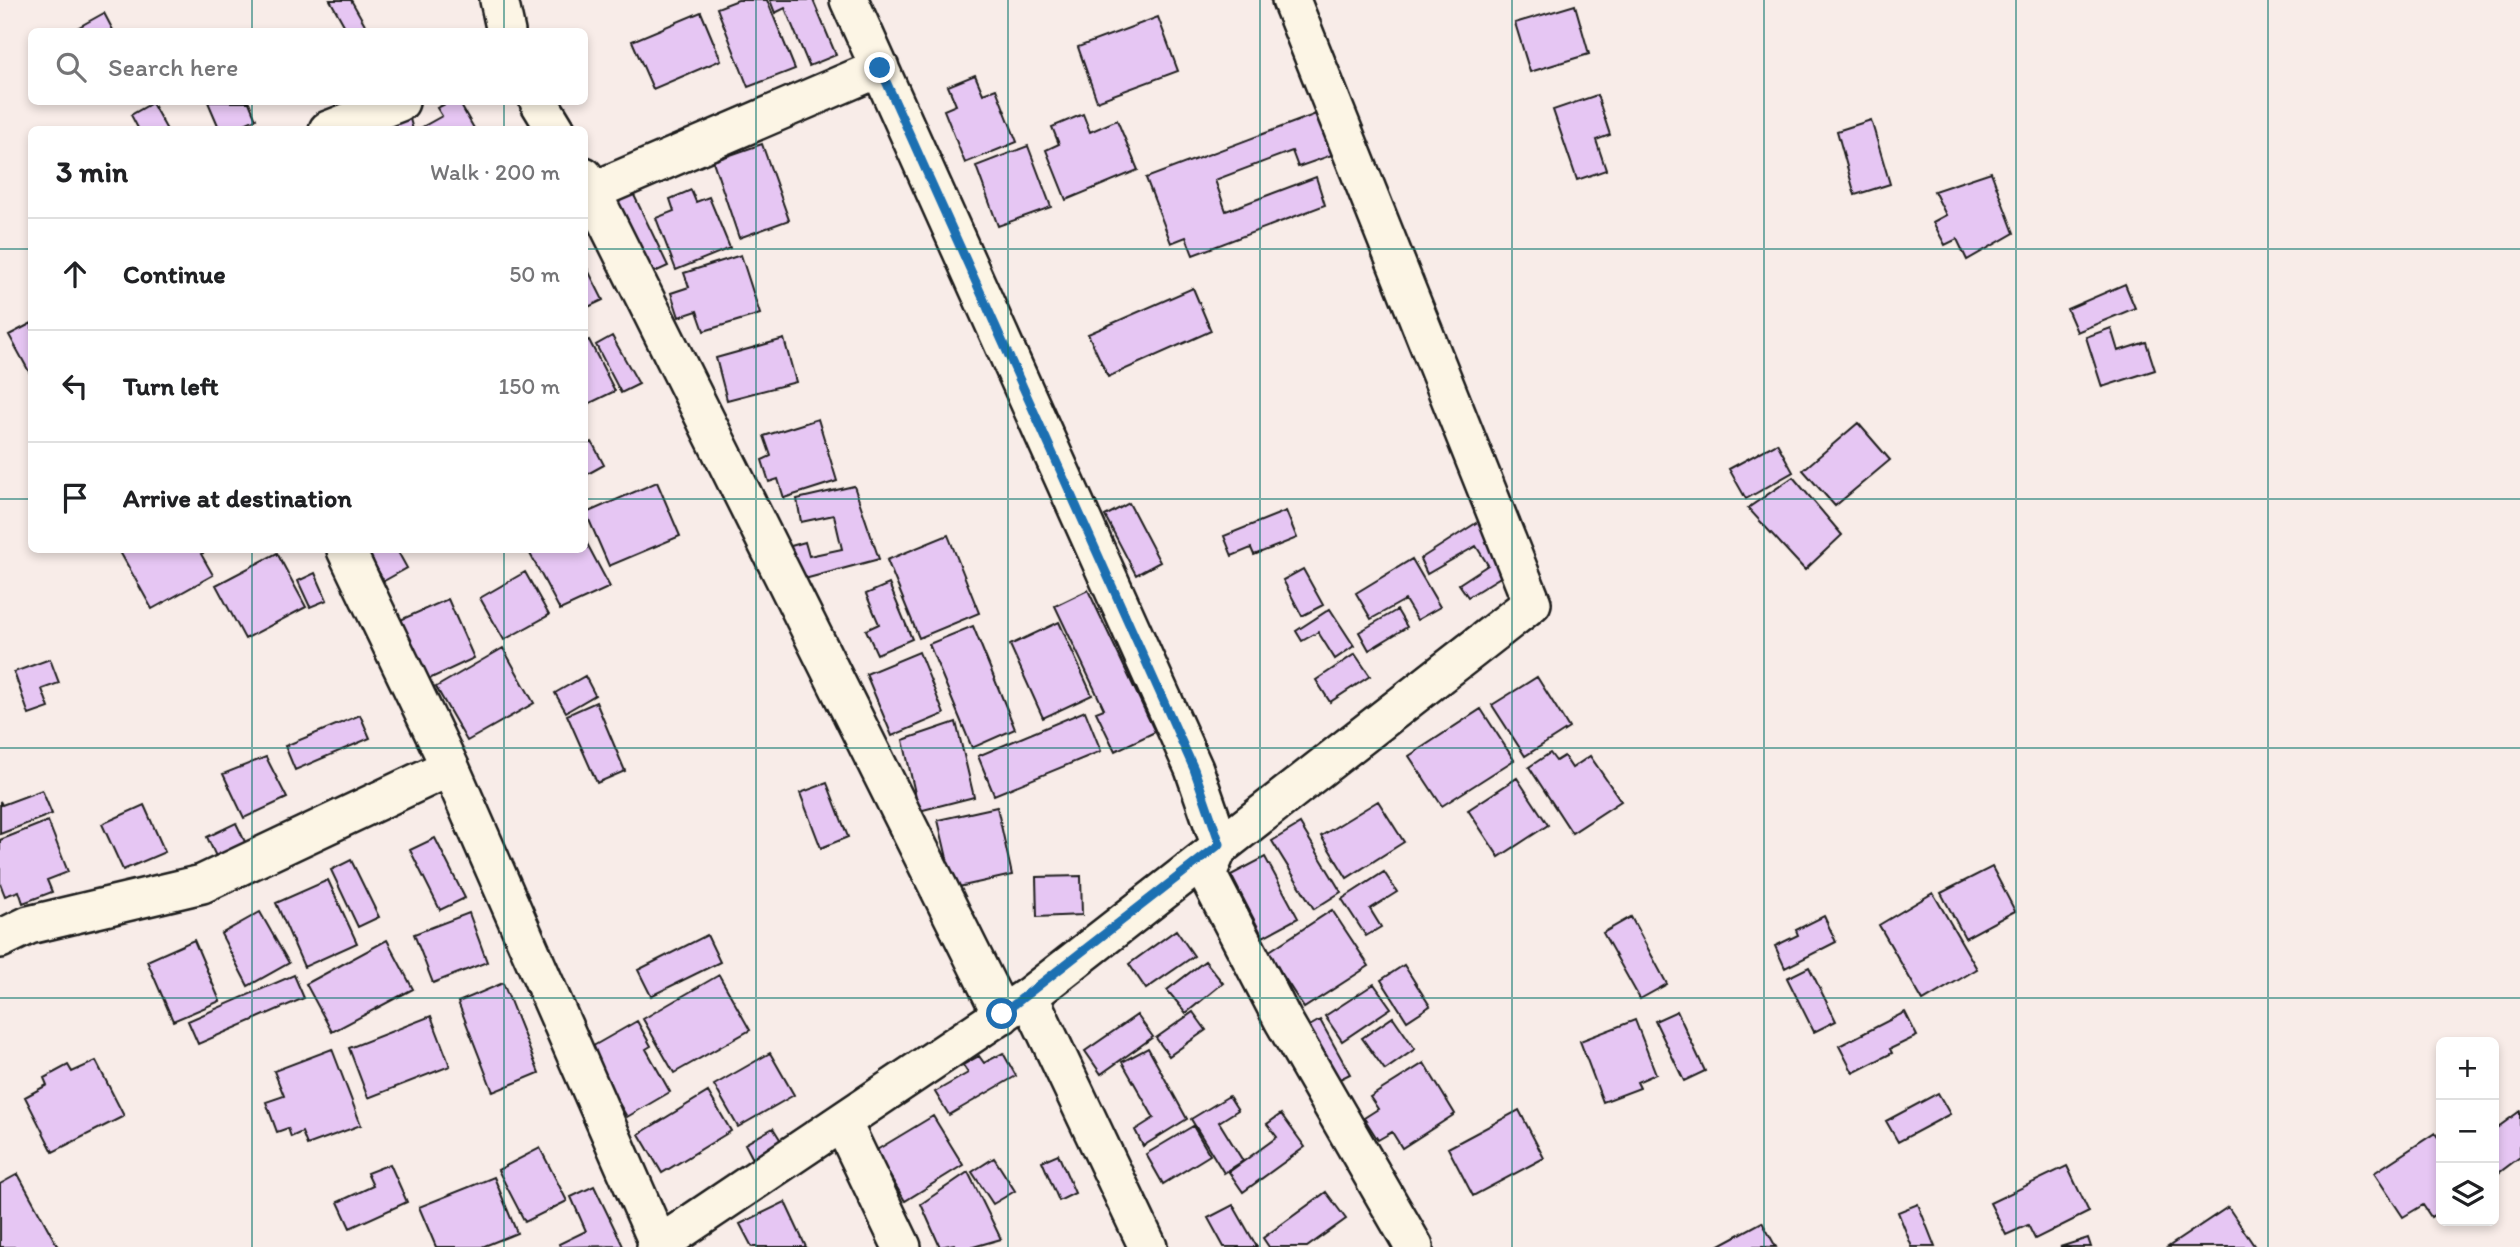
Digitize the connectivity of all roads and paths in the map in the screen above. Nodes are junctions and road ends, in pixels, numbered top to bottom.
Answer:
1 (499, 0) edge
2 (849, 0) edge
3 (1291, 0) edge
4 (505, 28) edge
5 (880, 68) junction
6 (392, 105) edge
7 (541, 105) edge
8 (338, 126) edge
9 (554, 126) edge
10 (589, 184) edge
11 (347, 553) edge
12 (450, 767) junction
13 (1220, 844) junction
14 (0, 939) edge
15 (1016, 1005) junction
16 (842, 1122) junction
17 (658, 1246) edge
18 (902, 1247) edge
19 (1148, 1247) edge
20 (1414, 1247) edge

1 - 4 street
2 - 5 street
3 - 13 street
5 - 10 street
5 - 13 street
6 - 8 street
7 - 9 street
10 - 15 street
11 - 12 street
12 - 14 street
12 - 17 street
13 - 15 street
13 - 20 street
15 - 16 street
15 - 19 street
16 - 17 street
16 - 18 street

